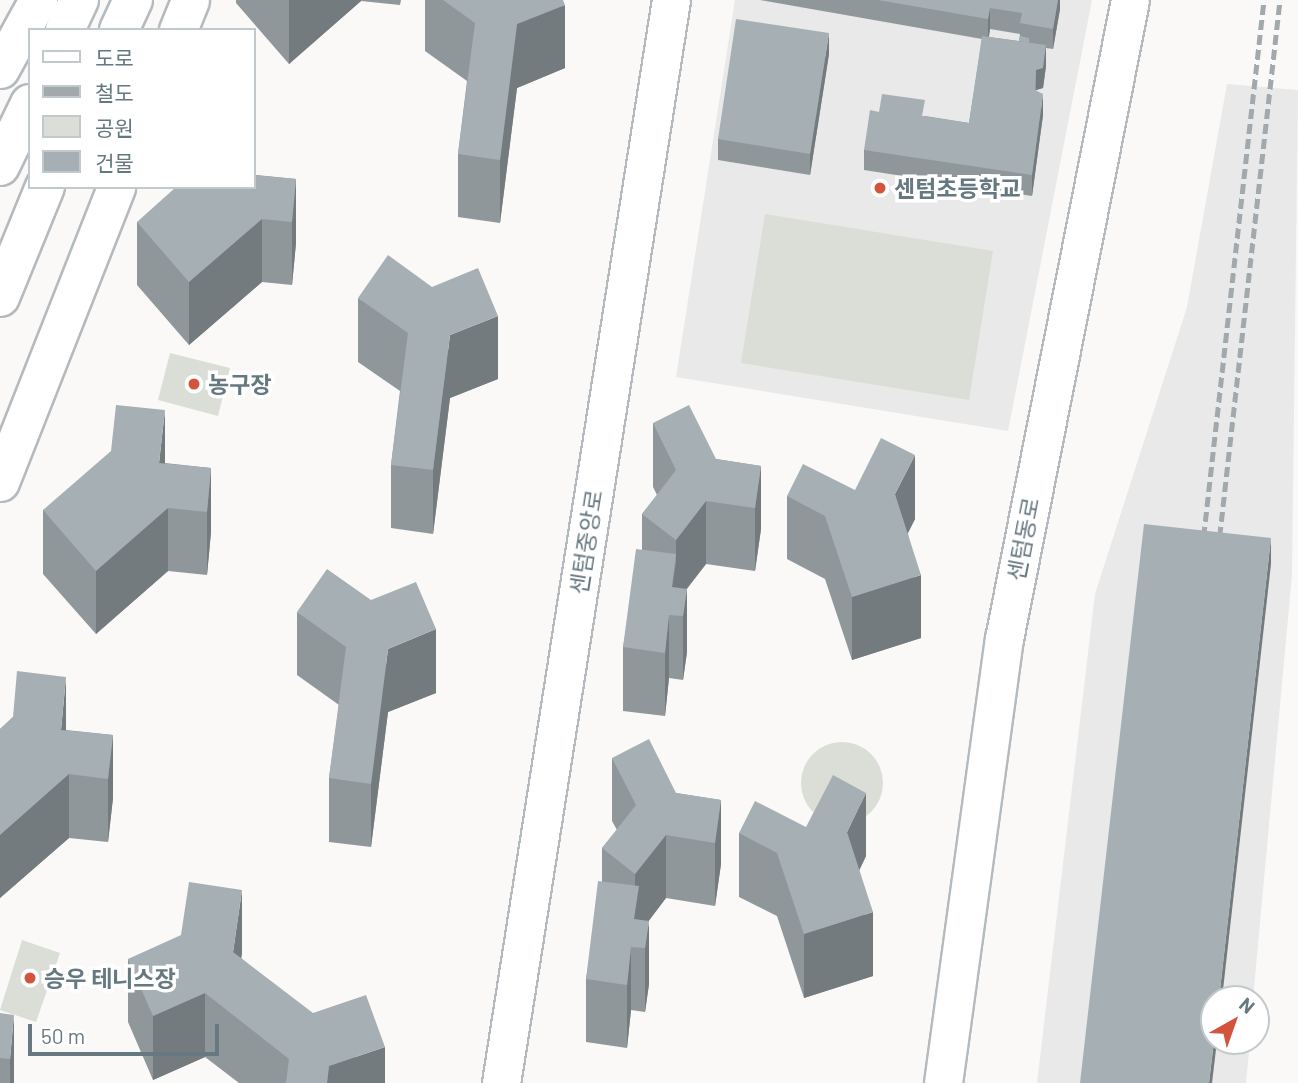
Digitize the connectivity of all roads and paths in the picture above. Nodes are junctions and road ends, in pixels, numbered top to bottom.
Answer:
1 (38, 0) edge
2 (79, 0) edge
3 (133, 0) edge
4 (190, 0) edge
5 (671, 0) edge
6 (1130, 0) edge
7 (66, 28) edge
8 (120, 28) edge
9 (179, 28) edge
10 (0, 69) edge
11 (28, 108) edge
12 (0, 166) edge
13 (45, 189) edge
14 (115, 189) edge
15 (0, 297) edge
16 (0, 482) edge
17 (501, 1083) edge
18 (943, 1083) edge

1 - 10 main road
2 - 7 highway
3 - 8 highway
4 - 9 main road
5 - 17 main road, 센텀중앙로
6 - 18 main road, 센텀동로
11 - 12 highway
13 - 15 highway
14 - 16 main road

